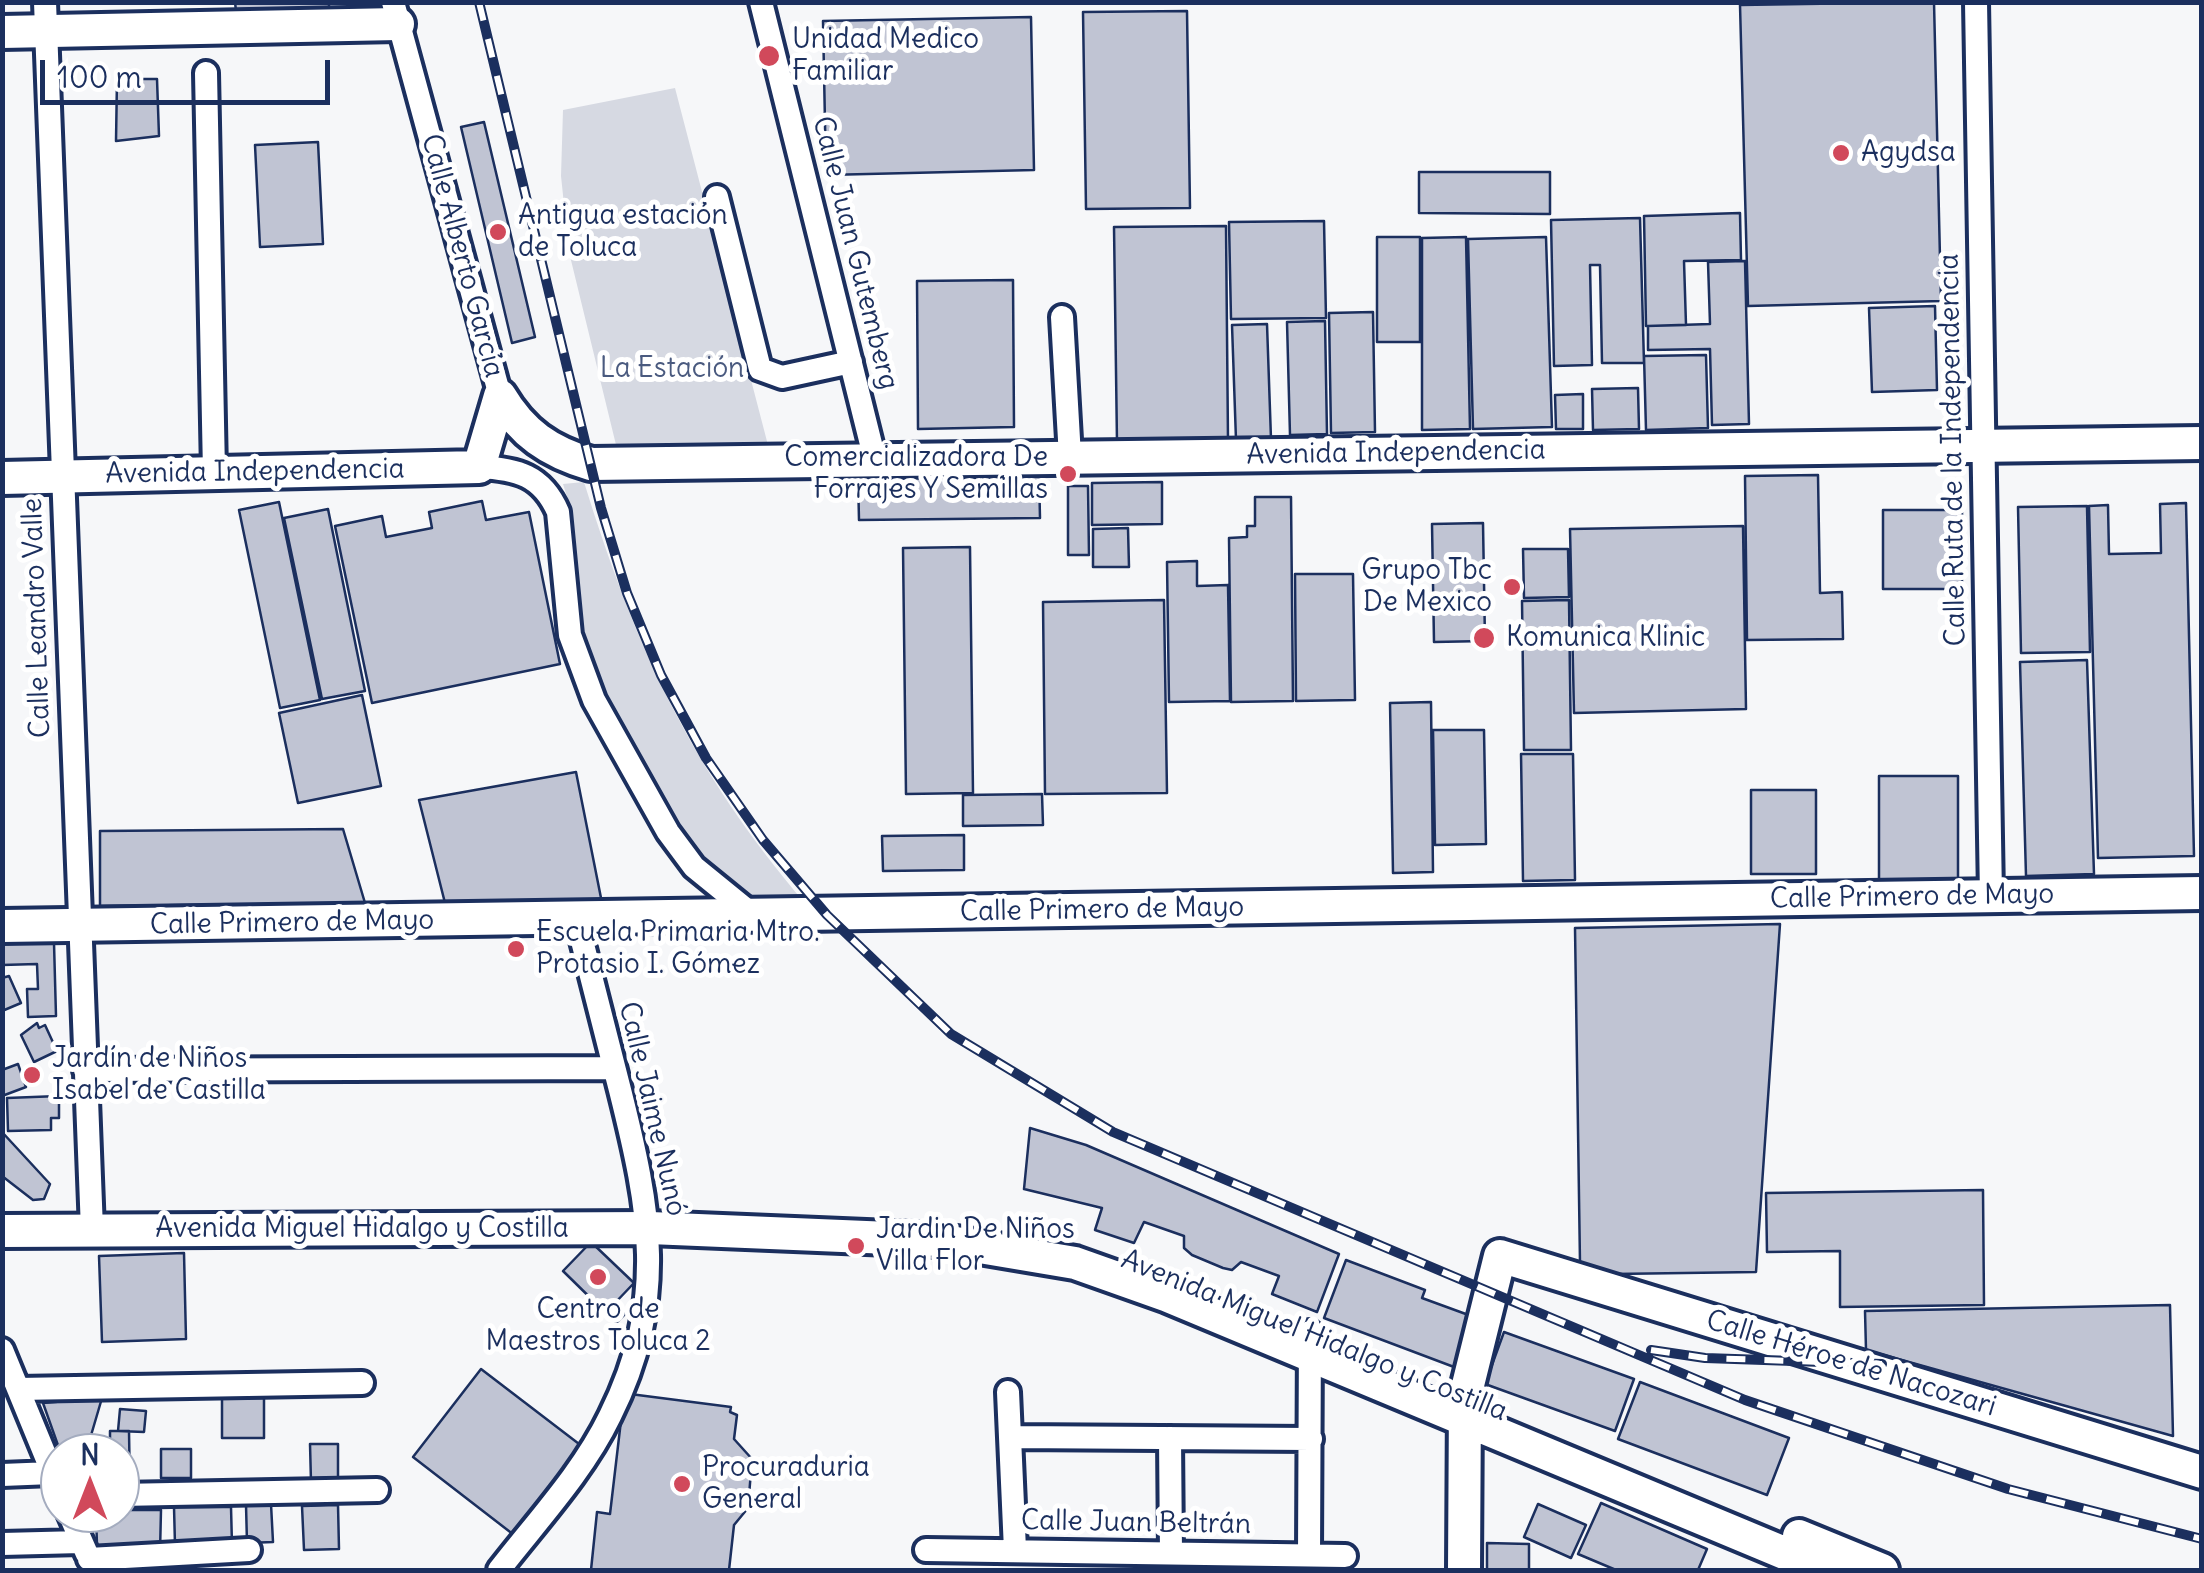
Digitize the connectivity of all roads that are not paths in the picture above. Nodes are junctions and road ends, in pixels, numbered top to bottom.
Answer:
1 (762, 2) edge
2 (1976, 2) edge
3 (396, 13) edge
4 (46, 17) edge
5 (2, 32) edge
6 (206, 73) dead end
7 (717, 196) dead end
8 (1062, 317) dead end
9 (851, 362) junction
10 (500, 396) junction
11 (2202, 443) edge
12 (1983, 445) junction
13 (1070, 458) junction
14 (875, 460) junction
15 (590, 464) joint
16 (493, 468) junction
17 (214, 472) junction
18 (62, 476) junction
19 (2, 478) edge
20 (2202, 893) edge
21 (1990, 896) junction
22 (753, 915) junction
23 (577, 920) junction
24 (2, 926) edge
25 (78, 926) junction
26 (614, 1068) junction
27 (85, 1070) junction
28 (650, 1228) junction
29 (2, 1230) edge
30 (92, 1230) junction
31 (2, 1350) edge
32 (1311, 1356) junction
33 (362, 1382) dead end
34 (18, 1389) junction
35 (1008, 1392) dead end
36 (1464, 1409) junction
37 (1011, 1437) junction
38 (1170, 1438) junction
39 (1311, 1439) junction
40 (40, 1443) edge
41 (2202, 1472) edge
42 (2, 1475) edge
43 (40, 1480) edge
44 (377, 1490) dead end
45 (140, 1495) edge
46 (1711, 1511) junction
47 (78, 1533) edge
48 (2, 1544) edge
49 (249, 1550) dead end
50 (926, 1550) dead end
51 (1015, 1550) junction
52 (1171, 1553) junction
53 (1309, 1555) junction
54 (1345, 1556) dead end
55 (88, 1557) edge
56 (500, 1570) edge
57 (1464, 1570) edge
58 (1825, 1570) edge
59 (1882, 1570) edge

1 - 9 street, Calle Juan Gutemberg
2 - 12 street, Calle Ruta de la Independencia
3 - 4 main road
3 - 10 street, Calle Alberto García
4 - 5 main road
4 - 18 street, Calle Leandro Valle
6 - 17 street
7 - 9 street
8 - 13 street
9 - 14 street, Calle Juan Gutemberg
10 - 15 main road, Calle Alberto García
10 - 16 main road
11 - 12 main road, Avenida Independencia
12 - 13 main road, Avenida Independencia
12 - 21 street, Calle Ruta de la Independencia
13 - 14 main road, Avenida Independencia
14 - 15 main road, Avenida Independencia
16 - 17 main road, Avenida Independencia
16 - 22 street
17 - 18 main road, Avenida Independencia
18 - 19 main road, Avenida Independencia
18 - 25 street, Calle Leandro Valle
20 - 21 main road, Calle Primero de Mayo
21 - 22 main road, Calle Primero de Mayo
22 - 23 main road, Calle Primero de Mayo
23 - 25 main road, Calle Primero de Mayo
23 - 26 street, Calle Jaime Nunó
24 - 25 main road, Calle Primero de Mayo
25 - 27 street, Calle Leandro Valle
26 - 27 street
26 - 28 street, Calle Jaime Nunó
27 - 30 street, Calle Leandro Valle
28 - 30 main road, Avenida Miguel Hidalgo y Costilla
28 - 32 main road, Avenida Miguel Hidalgo y Costilla
28 - 56 street, Calle Jaime Nunó
29 - 30 main road, Avenida Miguel Hidalgo y Costilla
31 - 34 street
32 - 36 main road, Avenida Miguel Hidalgo y Costilla
32 - 39 street
33 - 34 street
34 - 40 street
35 - 37 street
36 - 41 main road, Calle Héroe de Nacozari
36 - 46 main road, Avenida Miguel Hidalgo y Costilla
36 - 57 main road
37 - 38 street
37 - 51 street
38 - 39 street
38 - 52 street
39 - 53 street
42 - 43 street
44 - 45 street
46 - 58 main road, Avenida Miguel Hidalgo y Costilla
46 - 59 main road, Avenida Miguel Hidalgo y Costilla
47 - 55 street
48 - 55 street
49 - 55 street
50 - 51 street, Calle Juan Beltrán
51 - 52 street, Calle Juan Beltrán
52 - 53 street, Calle Juan Beltrán
53 - 54 street, Calle Juan Beltrán

